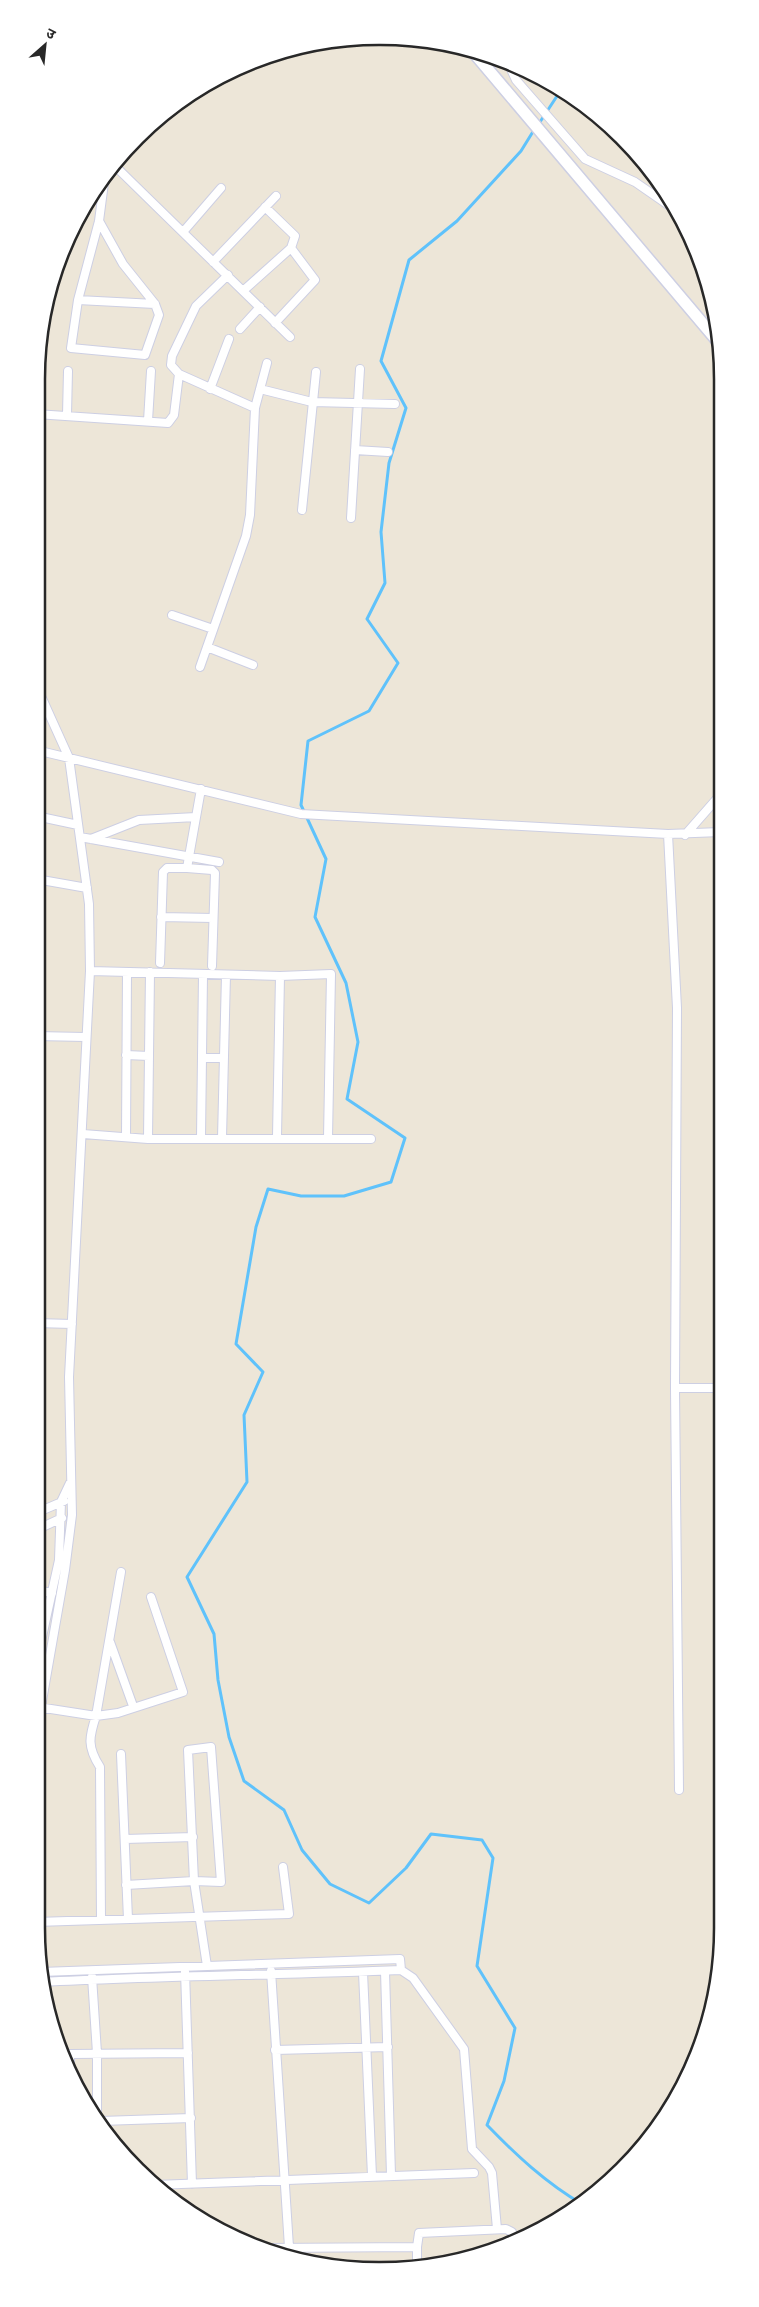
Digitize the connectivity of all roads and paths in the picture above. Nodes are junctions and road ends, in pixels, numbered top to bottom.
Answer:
1 (481, 61) edge
2 (512, 72) edge
3 (119, 170) edge
4 (221, 188) dead end
5 (103, 191) edge
6 (276, 196) dead end
7 (662, 201) edge
8 (265, 207) junction
9 (99, 221) junction
10 (183, 232) junction
11 (291, 248) junction
12 (213, 262) junction
13 (228, 275) junction
14 (244, 290) junction
15 (78, 300) junction
16 (155, 304) junction
17 (260, 307) junction
18 (275, 323) junction
19 (240, 329) dead end
20 (711, 333) edge
21 (290, 337) dead end
22 (228, 339) dead end
23 (267, 363) dead end
24 (360, 369) dead end
25 (68, 371) dead end
26 (151, 371) dead end
27 (316, 372) dead end
28 (178, 374) junction
29 (210, 389) junction
30 (260, 389) junction
31 (312, 402) junction
32 (359, 404) junction
33 (395, 404) dead end
34 (255, 408) junction
35 (45, 414) edge
36 (67, 415) junction
37 (148, 421) junction
38 (355, 450) junction
39 (388, 452) dead end
40 (302, 510) dead end
41 (351, 518) dead end
42 (172, 615) dead end
43 (213, 629) junction
44 (207, 647) junction
45 (253, 664) dead end
46 (200, 666) dead end
47 (45, 705) edge
48 (45, 752) edge
49 (69, 758) junction
50 (201, 789) junction
51 (714, 802) edge
52 (196, 817) junction
53 (45, 818) edge
54 (78, 825) junction
55 (714, 833) edge
56 (668, 834) junction
57 (685, 835) junction
58 (80, 836) junction
59 (91, 838) junction
60 (188, 856) junction
61 (219, 862) dead end
62 (187, 868) junction
63 (45, 881) edge
64 (87, 888) junction
65 (161, 917) junction
66 (213, 918) junction
67 (160, 963) dead end
68 (212, 966) dead end
69 (90, 971) junction
70 (127, 972) junction
71 (150, 972) junction
72 (203, 975) junction
73 (226, 975) junction
74 (280, 976) junction
75 (45, 1036) edge
76 (85, 1037) junction
77 (126, 1055) junction
78 (149, 1056) junction
79 (202, 1058) junction
80 (224, 1058) junction
81 (82, 1134) junction
82 (126, 1137) junction
83 (277, 1137) junction
84 (148, 1138) junction
85 (201, 1138) junction
86 (222, 1138) junction
87 (328, 1138) junction
88 (371, 1139) dead end
89 (45, 1323) edge
90 (72, 1324) junction
91 (675, 1388) junction
92 (714, 1388) edge
93 (70, 1483) junction
94 (72, 1500) junction
95 (61, 1502) junction
96 (45, 1509) edge
97 (72, 1515) junction
98 (60, 1519) junction
99 (45, 1526) edge
100 (121, 1572) dead end
101 (45, 1592) edge
102 (52, 1593) junction
103 (150, 1597) dead end
104 (45, 1624) edge
105 (109, 1640) junction
106 (45, 1675) edge
107 (133, 1706) junction
108 (45, 1708) edge
109 (96, 1716) junction
110 (121, 1754) dead end
111 (680, 1790) dead end
112 (193, 1837) junction
113 (124, 1839) junction
114 (283, 1868) dead end
115 (194, 1880) junction
116 (126, 1885) junction
117 (200, 1918) junction
118 (128, 1919) junction
119 (101, 1920) junction
120 (45, 1922) edge
121 (270, 1964) junction
122 (207, 1966) junction
123 (185, 1967) junction
124 (92, 1970) junction
125 (401, 1970) junction
126 (385, 1971) junction
127 (48, 1972) edge
128 (363, 1972) junction
129 (186, 1975) junction
130 (272, 1976) junction
131 (93, 1980) junction
132 (49, 1982) edge
133 (388, 2047) junction
134 (366, 2048) junction
135 (275, 2050) junction
136 (97, 2053) junction
137 (188, 2053) junction
138 (70, 2056) edge
139 (97, 2106) edge
140 (191, 2118) junction
141 (107, 2121) edge
142 (474, 2173) dead end
143 (391, 2175) junction
144 (372, 2176) junction
145 (284, 2181) junction
146 (192, 2184) junction
147 (166, 2185) edge
148 (497, 2229) junction
149 (511, 2236) edge
150 (282, 2247) edge
151 (289, 2247) junction
152 (417, 2247) junction
153 (417, 2260) edge

1 - 20 street
2 - 7 street
3 - 10 street
4 - 10 street
5 - 9 street
6 - 8 street
8 - 11 street
8 - 12 street
9 - 15 street
9 - 16 street
10 - 12 street
11 - 14 street
11 - 18 street
12 - 13 street
13 - 14 street
13 - 28 street
14 - 17 street
15 - 16 street
15 - 16 street
17 - 18 street
17 - 19 street
18 - 21 street
22 - 29 street
23 - 30 street
24 - 32 street
25 - 36 street
26 - 37 street
27 - 31 street
28 - 29 street
28 - 37 street
29 - 34 street
30 - 31 street
30 - 34 street
31 - 32 street
31 - 40 street
32 - 33 street
32 - 38 street
34 - 43 street
35 - 36 street
36 - 37 street
38 - 39 street
38 - 41 street
42 - 43 street
43 - 44 street
44 - 45 street
44 - 46 street
47 - 49 street
48 - 49 street
49 - 50 street
49 - 54 street
50 - 52 street
50 - 56 street
51 - 57 street
52 - 59 street
52 - 60 street
53 - 54 street
54 - 58 street
55 - 57 street
56 - 57 street
56 - 91 street
58 - 59 street
58 - 64 street
59 - 60 street
60 - 61 street
60 - 62 street
62 - 65 street
62 - 66 street
63 - 64 street
64 - 69 street
65 - 66 street
65 - 67 street
66 - 68 street
69 - 70 street
69 - 76 street
70 - 71 street
70 - 77 street
71 - 72 street
71 - 78 street
72 - 73 street
72 - 79 street
73 - 74 street
73 - 80 street
74 - 83 street
74 - 87 street
75 - 76 street
76 - 81 street
77 - 78 street
77 - 82 street
78 - 84 street
79 - 80 street
79 - 85 street
80 - 86 street
81 - 82 street
81 - 90 street
82 - 84 street
83 - 86 street
83 - 87 street
84 - 85 street
85 - 86 street
87 - 88 street
89 - 90 street
90 - 93 street
91 - 92 street
91 - 111 street
93 - 94 street
93 - 95 street
94 - 95 street
94 - 97 street
95 - 96 street
95 - 98 street
97 - 98 street
97 - 106 street
98 - 99 street
98 - 102 street
100 - 105 street
101 - 102 street
102 - 104 street
103 - 107 street
105 - 107 street
105 - 109 street
107 - 109 street
108 - 109 street
109 - 119 street
110 - 113 street
112 - 113 street
112 - 115 street
112 - 115 street
113 - 116 street
114 - 117 street
115 - 116 street
115 - 117 street
116 - 118 street
117 - 118 street
117 - 122 street
118 - 119 street
119 - 120 street
121 - 122 street
121 - 125 street
121 - 130 street
122 - 123 street
123 - 124 street
123 - 129 street
124 - 127 street
124 - 131 street
125 - 126 street
125 - 148 street
126 - 128 street
126 - 133 street
128 - 130 street
128 - 134 street
129 - 130 street
129 - 131 street
129 - 137 street
130 - 135 street
131 - 132 street
131 - 136 street
133 - 134 street
133 - 143 street
134 - 135 street
134 - 144 street
135 - 145 street
136 - 137 street
136 - 138 street
136 - 139 street
137 - 140 street
140 - 141 street
140 - 146 street
142 - 143 street
143 - 144 street
144 - 145 street
145 - 146 street
145 - 151 street
146 - 147 street
148 - 149 street
148 - 152 street
150 - 151 street
151 - 152 street
152 - 153 street

